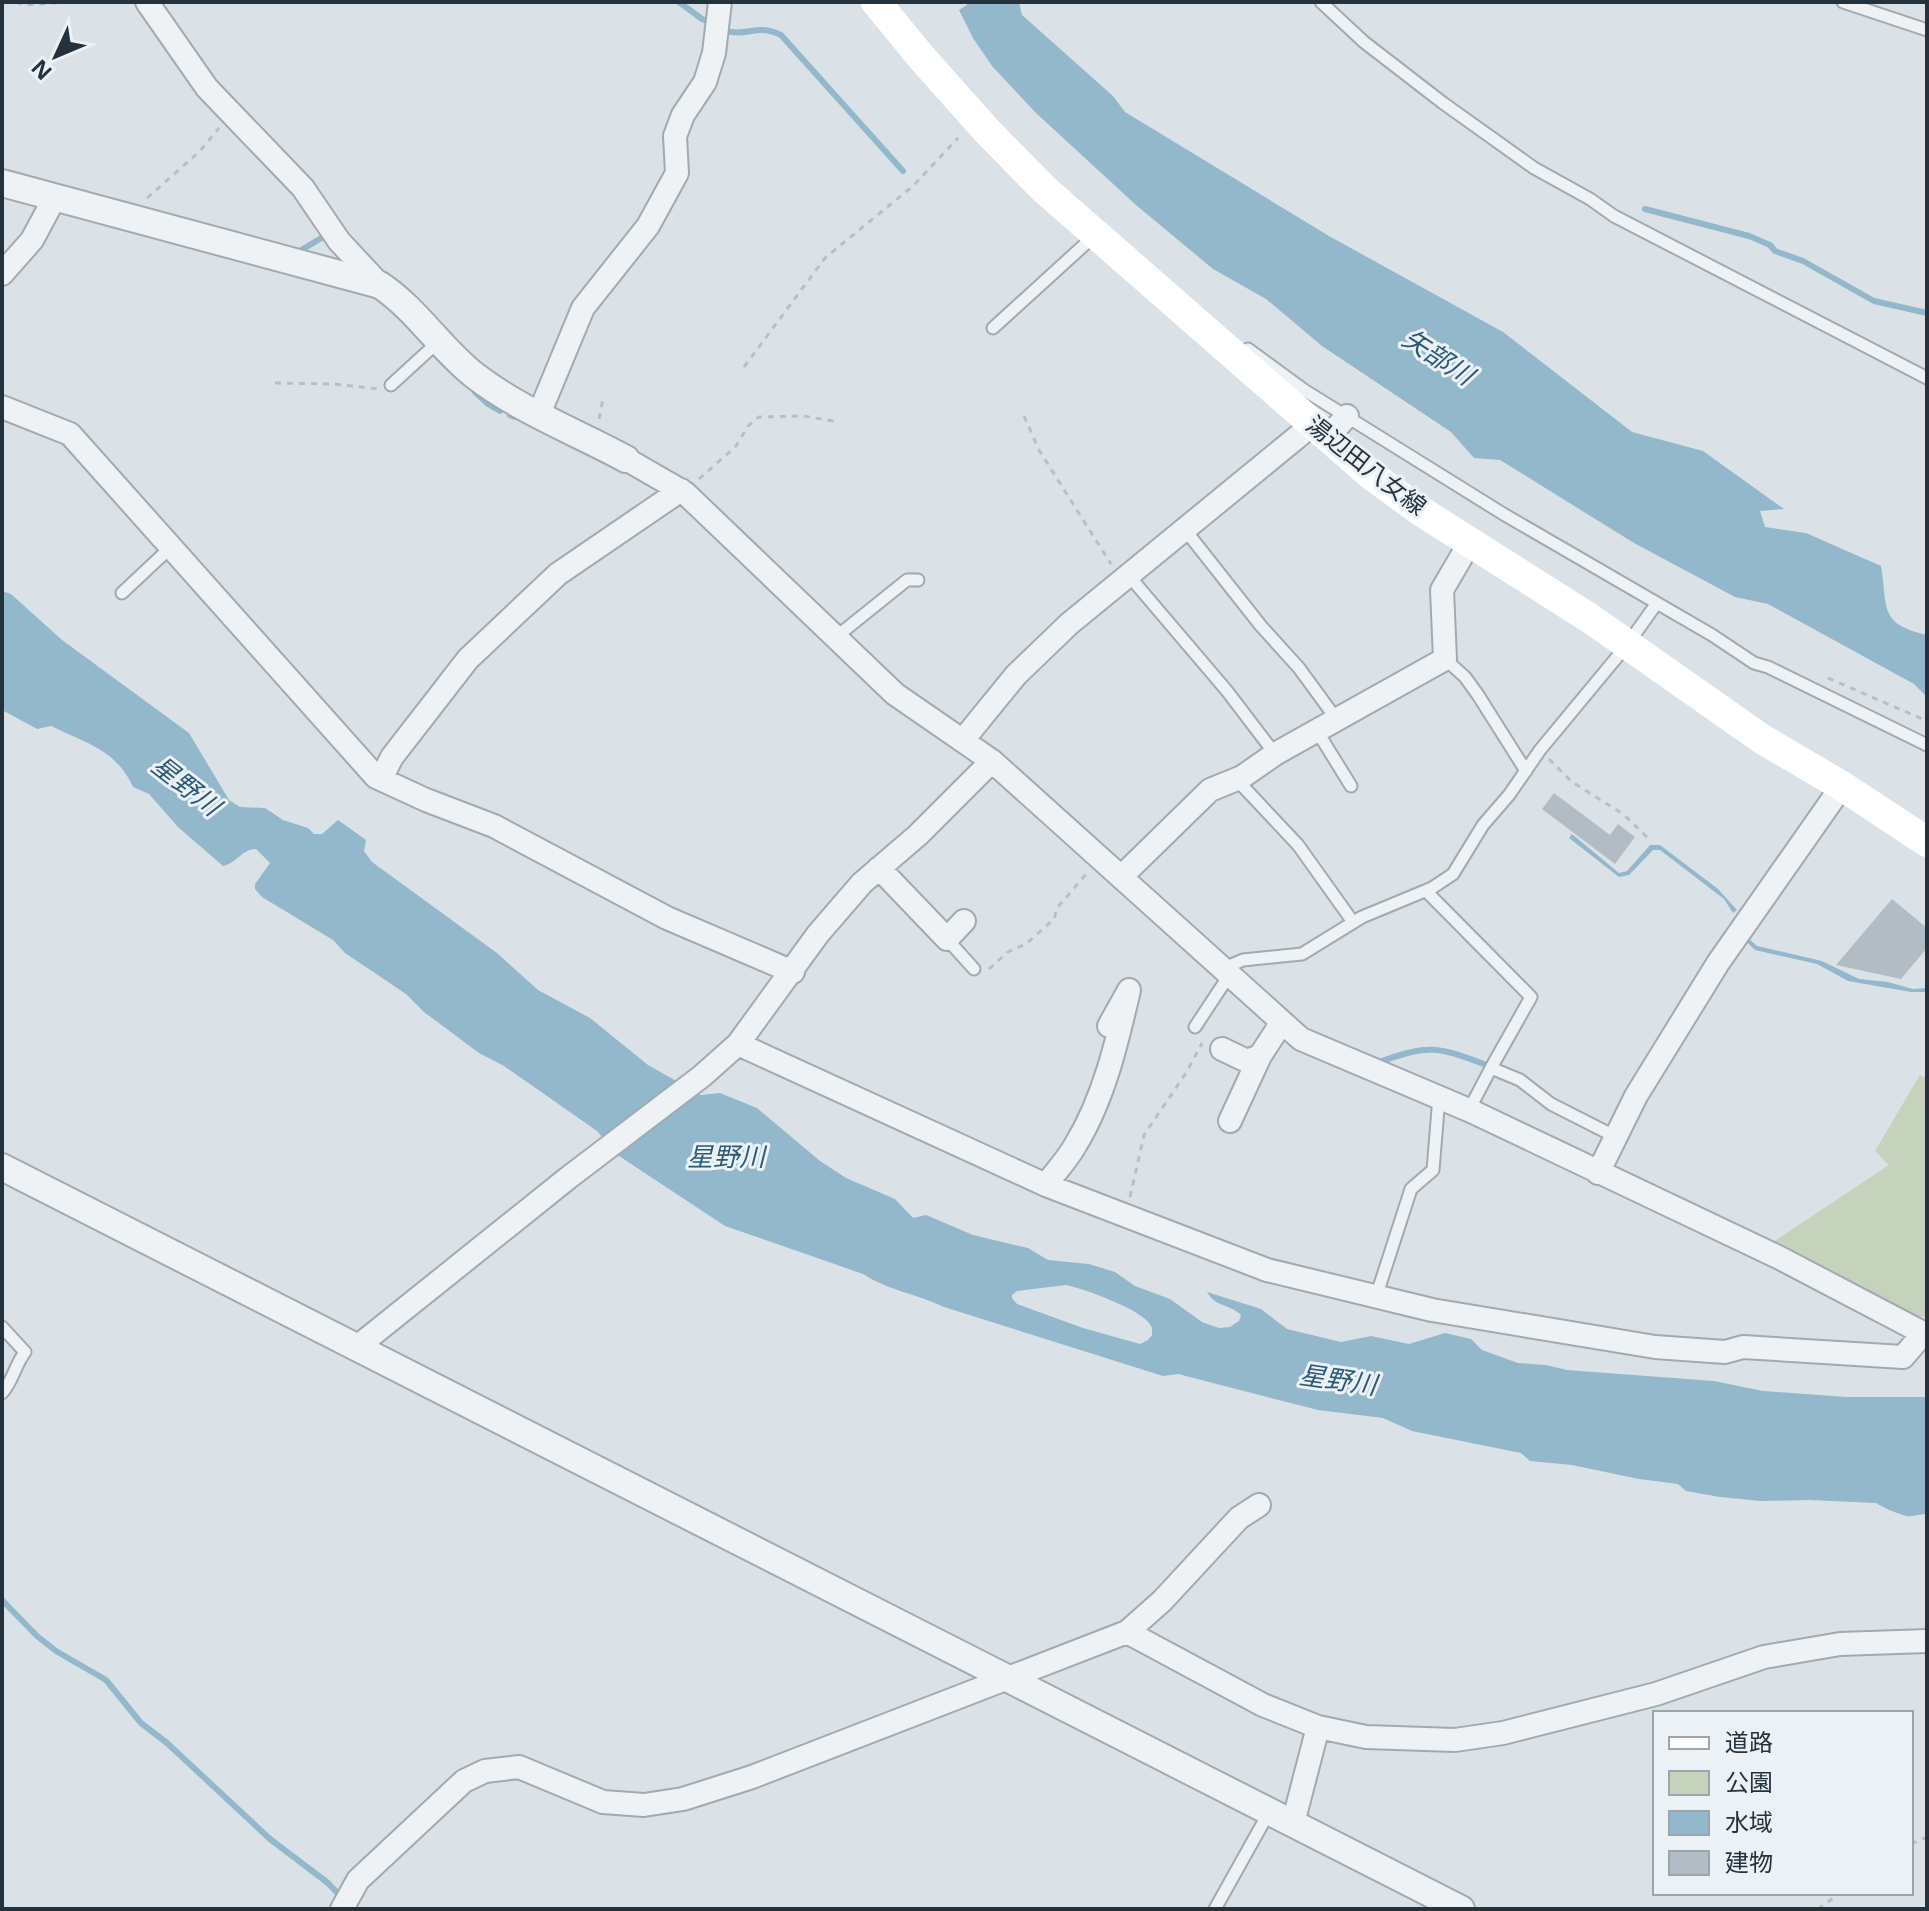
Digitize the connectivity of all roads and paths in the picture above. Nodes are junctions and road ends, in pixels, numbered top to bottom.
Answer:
1 (16, 2) edge
2 (70, 2) edge
3 (147, 2) edge
4 (720, 2) edge
5 (876, 2) edge
6 (1321, 2) edge
7 (1843, 2) edge
8 (1927, 30) edge
9 (231, 113) junction
10 (976, 119) junction
11 (2, 183) edge
12 (54, 199) junction
13 (125, 217) junction
14 (1096, 234) junction
15 (2, 274) edge
16 (380, 285) junction
17 (993, 328) dead end
18 (440, 341) junction
19 (744, 367) dead end
20 (1927, 378) edge
21 (275, 383) dead end
22 (391, 385) joint
23 (2, 407) edge
24 (539, 414) junction
25 (1024, 416) dead end
26 (839, 422) dead end
27 (1329, 426) junction
28 (626, 459) joint
29 (683, 491) junction
30 (1186, 531) junction
31 (1470, 542) junction
32 (171, 547) junction
33 (1126, 579) junction
34 (918, 580) dead end
35 (122, 593) dead end
36 (1657, 603) junction
37 (836, 637) junction
38 (1627, 645) junction
39 (1445, 659) junction
40 (1337, 720) junction
41 (1317, 731) junction
42 (963, 740) junction
43 (1927, 745) edge
44 (1540, 750) junction
45 (1275, 754) junction
46 (992, 761) junction
47 (1526, 771) junction
48 (381, 779) junction
49 (1237, 780) junction
50 (1351, 786) dead end
51 (1842, 786) junction
52 (1649, 839) dead end
53 (1927, 842) edge
54 (1100, 857) junction
55 (879, 868) junction
56 (1122, 876) junction
57 (1426, 891) junction
58 (964, 921) dead end
59 (1353, 922) junction
60 (947, 939) junction
61 (974, 969) joint
62 (1227, 971) junction
63 (793, 972) junction
64 (1282, 1022) junction
65 (1109, 1026) dead end
66 (1195, 1027) dead end
67 (738, 1044) junction
68 (1212, 1046) joint
69 (1260, 1056) junction
70 (1491, 1068) junction
71 (1439, 1097) junction
72 (1469, 1110) junction
73 (1230, 1121) dead end
74 (1616, 1137) junction
75 (2, 1167) edge
76 (1598, 1173) junction
77 (1046, 1185) junction
78 (1126, 1215) junction
79 (1376, 1297) junction
80 (2, 1327) edge
81 (1924, 1335) edge
82 (357, 1347) junction
83 (2, 1393) edge
84 (1259, 1505) dead end
85 (1127, 1632) junction
86 (1927, 1641) edge
87 (1005, 1677) junction
88 (1318, 1727) junction
89 (1263, 1823) dead end
90 (1293, 1823) junction
91 (1837, 1895) edge
92 (342, 1909) edge
93 (1215, 1909) edge
94 (1461, 1909) edge
95 (1818, 1909) edge

1 - 2 path
3 - 9 street
4 - 24 street
5 - 10 main road, 湯辺田八女線
6 - 20 lane
7 - 8 lane
9 - 13 path
9 - 16 street
10 - 14 main road, 湯辺田八女線
10 - 19 path
11 - 12 street
12 - 13 street
12 - 15 street
13 - 16 street
14 - 17 lane
14 - 27 main road, 湯辺田八女線
16 - 18 street
18 - 22 lane
18 - 24 street
21 - 22 path
23 - 32 street
24 - 28 street
25 - 33 path
26 - 29 path
27 - 30 street
27 - 31 main road, 湯辺田八女線
27 - 36 lane
28 - 29 street
29 - 37 street
29 - 48 street
30 - 33 street
30 - 40 lane
31 - 38 main road, 湯辺田八女線
31 - 39 street
32 - 35 lane
32 - 48 street
33 - 42 street
33 - 45 lane
34 - 37 lane
36 - 38 lane
36 - 43 lane
37 - 42 street
38 - 44 lane
38 - 51 main road, 湯辺田八女線
39 - 40 street
39 - 47 lane
40 - 41 street
41 - 45 street
41 - 50 lane
42 - 46 street
44 - 47 lane
44 - 52 path
45 - 49 street
46 - 54 street
46 - 55 street
47 - 57 lane
48 - 63 street
49 - 56 street
49 - 59 lane
51 - 53 main road, 湯辺田八女線
51 - 74 street
54 - 56 street
54 - 61 path
55 - 60 street
55 - 63 street
56 - 62 street
57 - 59 lane
57 - 70 lane
58 - 60 street
59 - 62 lane
60 - 61 lane
62 - 64 street
62 - 66 lane
63 - 67 street
64 - 69 street
64 - 71 street
65 - 77 street
67 - 77 street
67 - 82 street
68 - 69 street
68 - 78 path
69 - 73 street
70 - 72 lane
70 - 74 lane
71 - 72 street
71 - 79 lane
72 - 76 street
74 - 76 street
75 - 82 street
76 - 81 street
77 - 78 street
78 - 79 street
79 - 81 street
80 - 83 lane
82 - 87 street
84 - 85 street
85 - 87 street
85 - 88 street
86 - 88 street
87 - 90 street
87 - 92 street
88 - 90 street
89 - 93 lane
90 - 94 street
91 - 95 path

